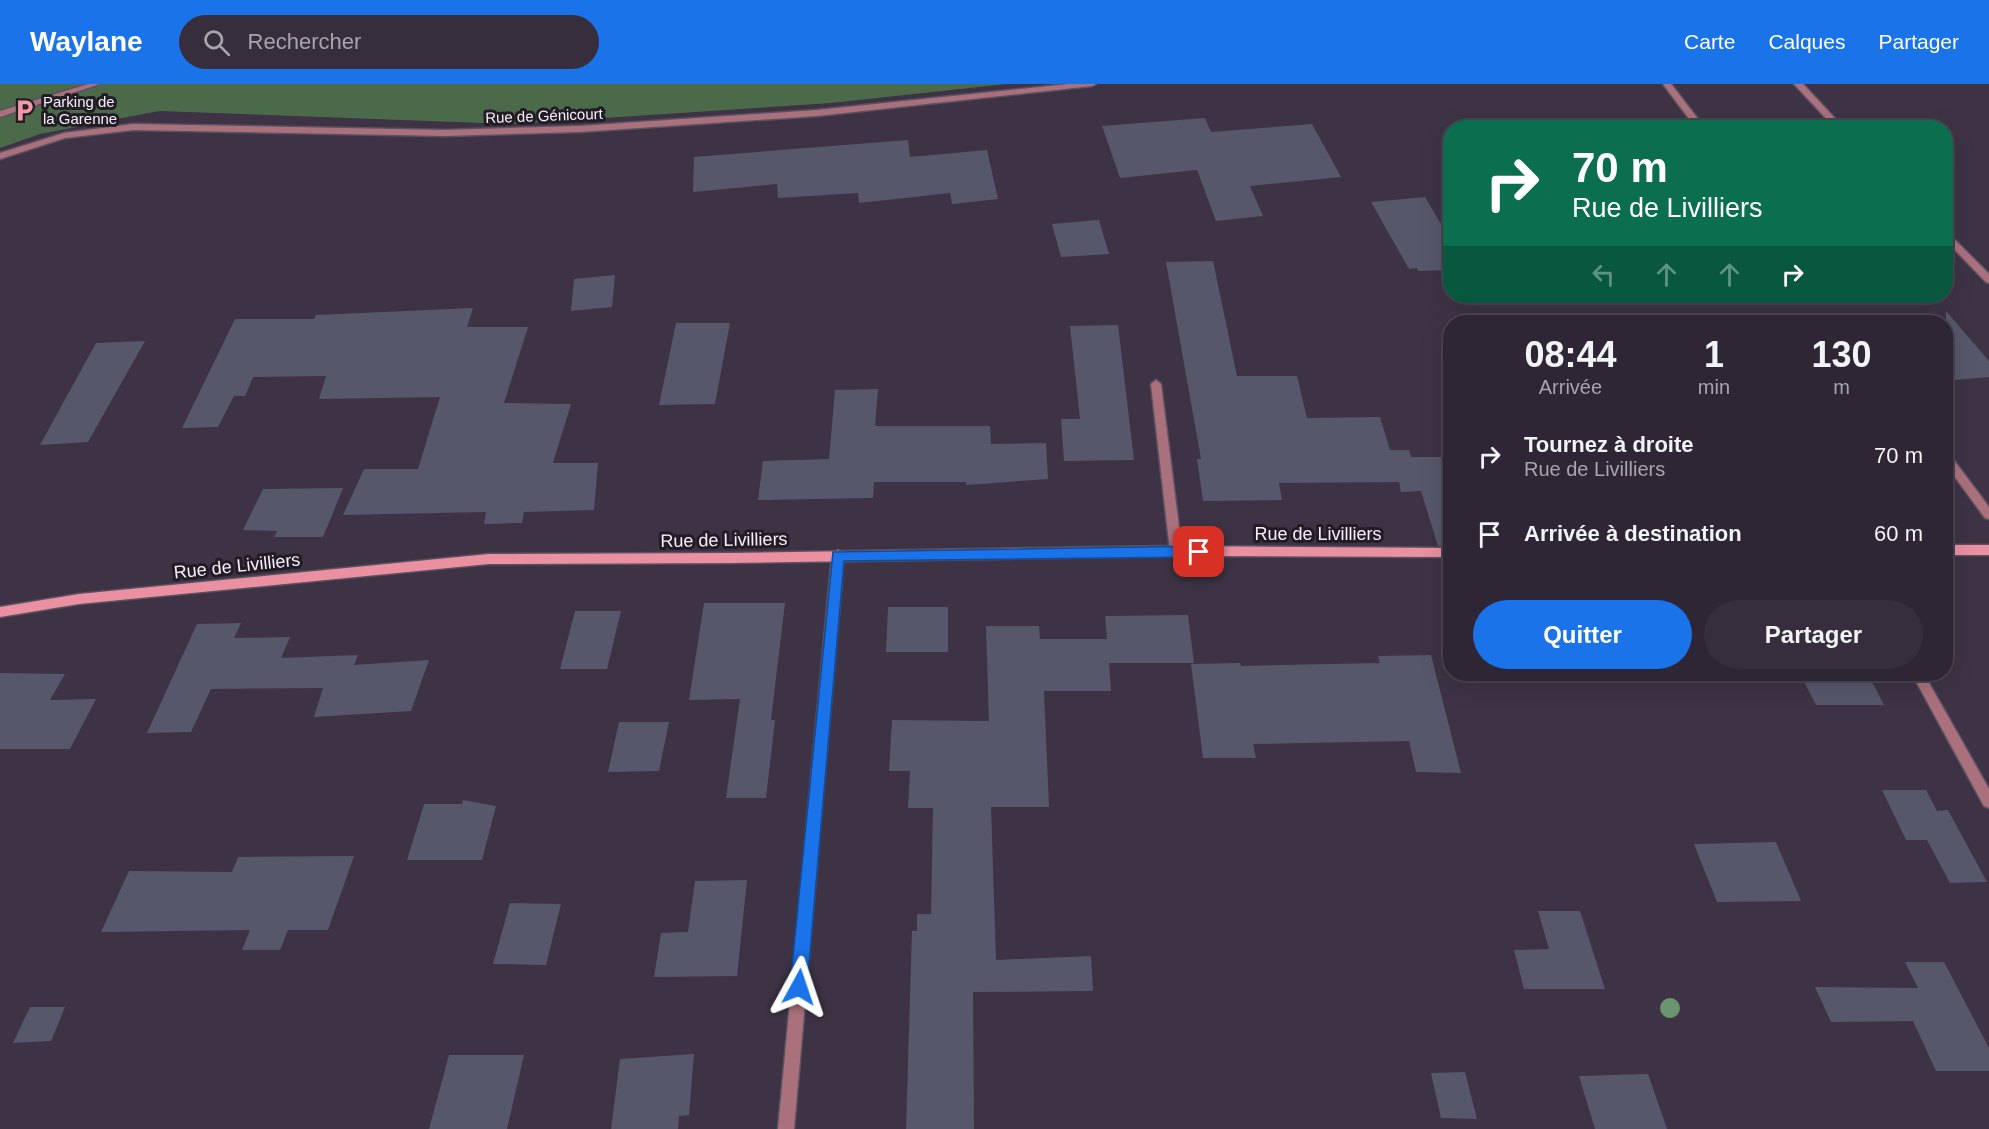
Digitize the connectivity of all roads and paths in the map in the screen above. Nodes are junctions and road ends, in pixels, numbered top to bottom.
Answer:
1 (96, 84) edge
2 (1092, 84) edge
3 (1667, 84) edge
4 (1798, 84) edge
5 (0, 114) edge
6 (1695, 120) edge
7 (1832, 120) edge
8 (0, 156) edge
9 (1953, 243) edge
10 (1989, 280) edge
11 (1156, 384) dead end
12 (1953, 467) edge
13 (1989, 515) edge
14 (1953, 550) edge
15 (1989, 550) edge
16 (1176, 551) junction
17 (1443, 553) edge
18 (838, 555) junction
19 (0, 612) edge
20 (1922, 681) edge
21 (1989, 802) edge
22 (786, 1129) edge

1 - 5 street
2 - 8 street, Rue de Génicourt
3 - 6 street
4 - 7 street
9 - 10 street
11 - 16 street
12 - 13 street
14 - 15 street
16 - 17 street, Rue de Livilliers
16 - 18 street, Rue de Livilliers
18 - 19 street, Rue de Livilliers
18 - 22 street
20 - 21 street

